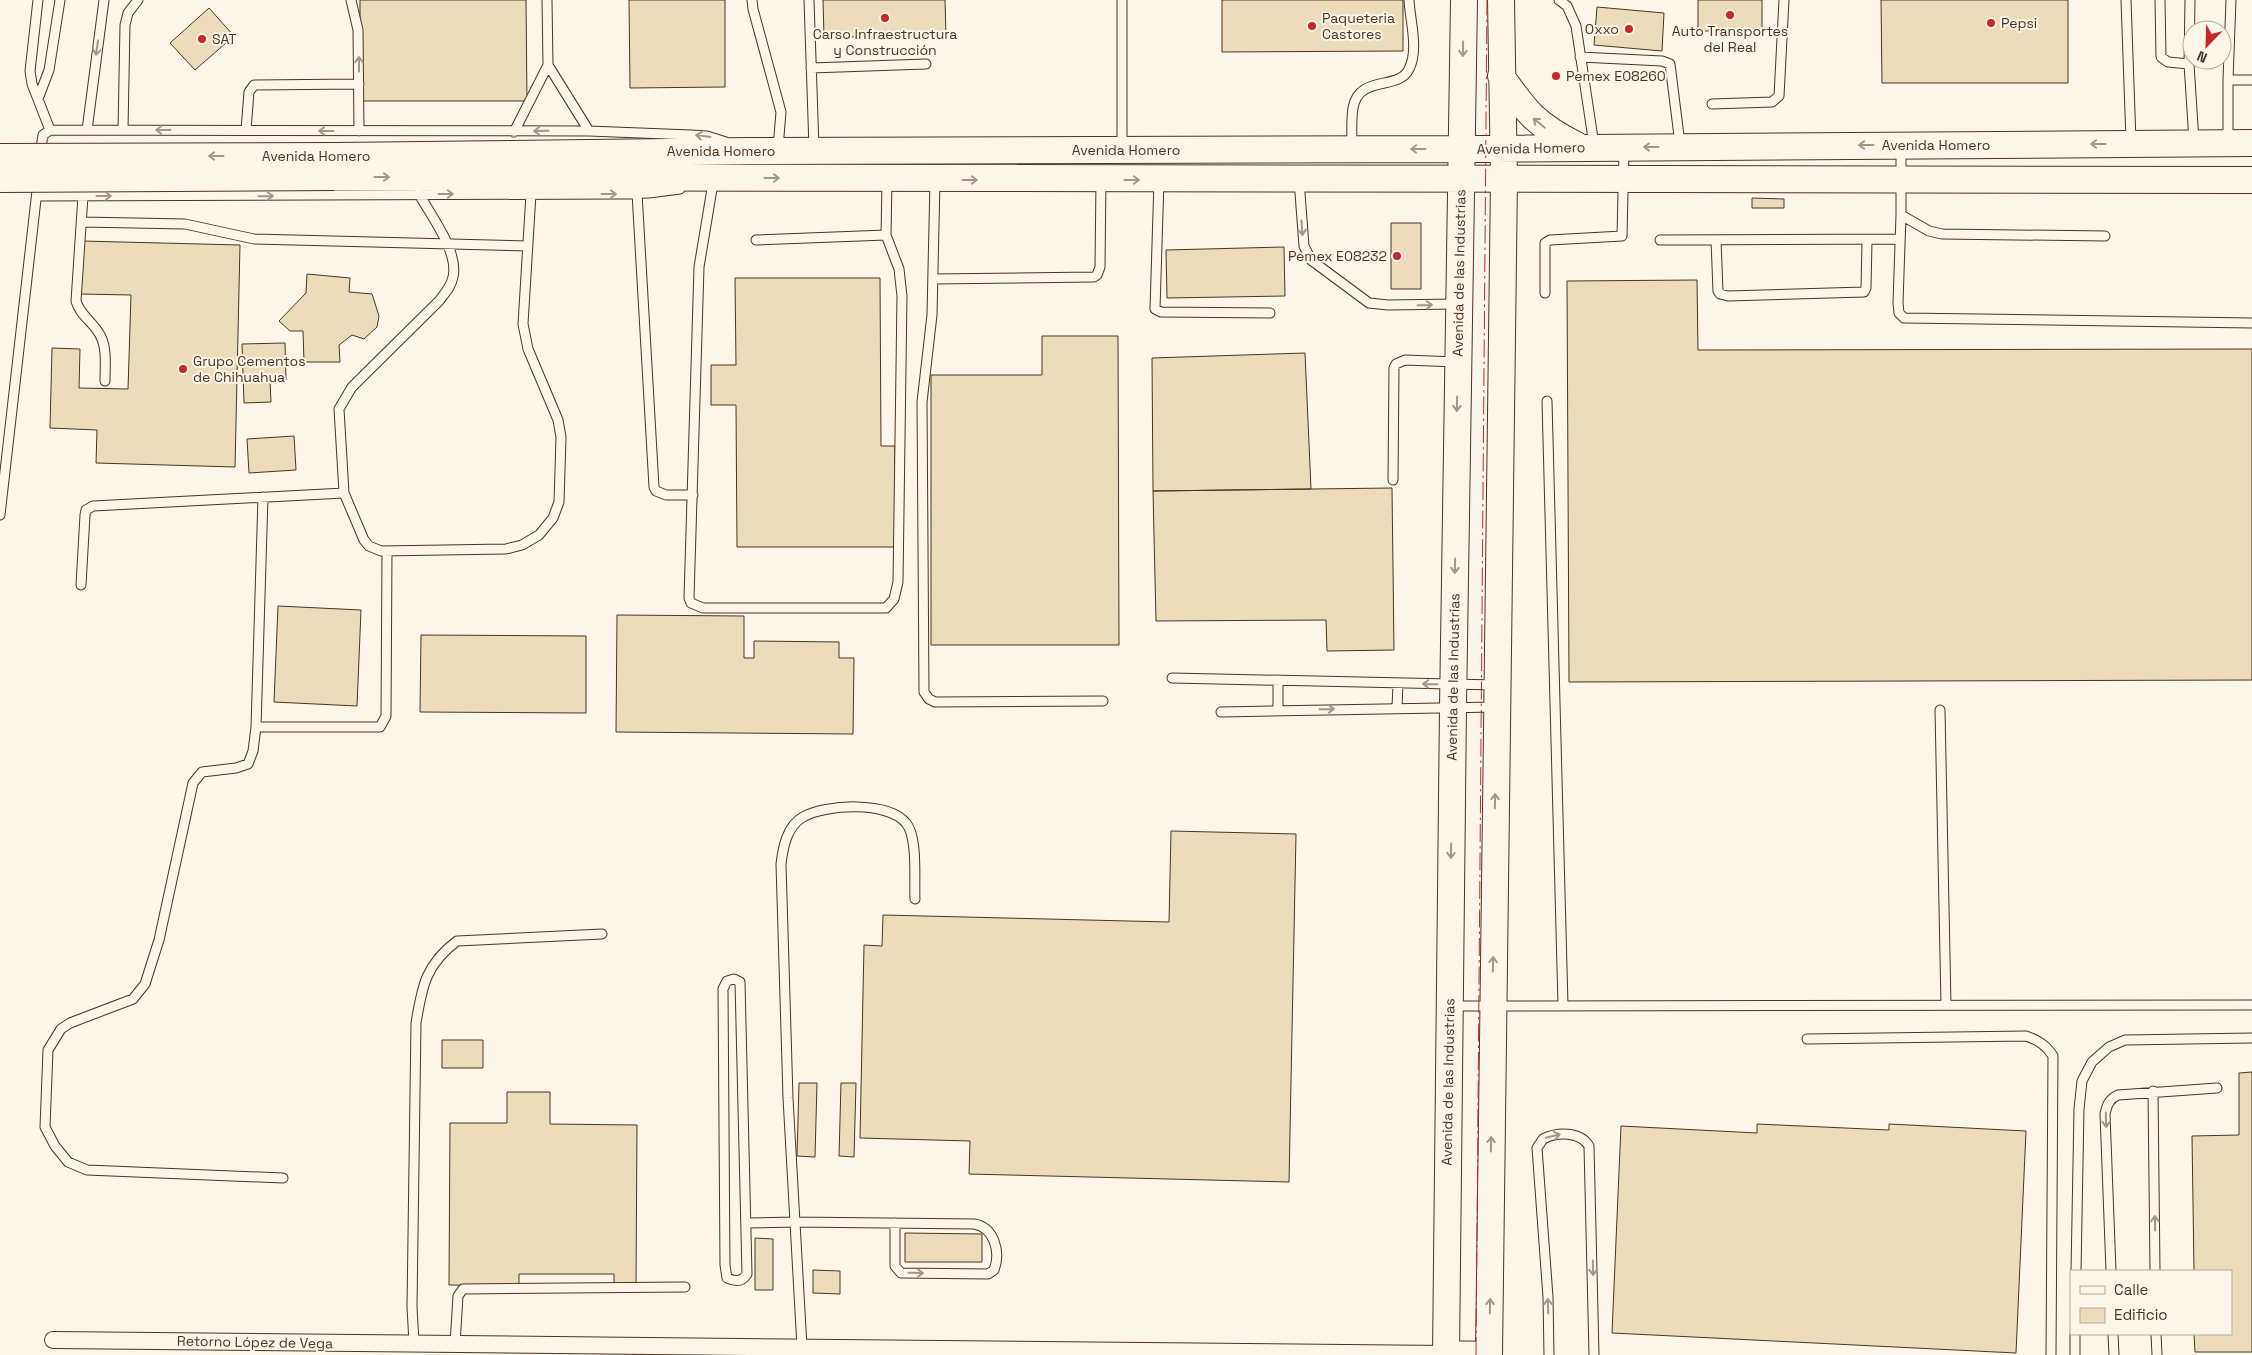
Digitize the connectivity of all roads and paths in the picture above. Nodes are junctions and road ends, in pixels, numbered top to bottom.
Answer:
1 (38, 0) edge
2 (60, 0) edge
3 (104, 0) edge
4 (138, 0) edge
5 (351, 0) edge
6 (547, 0) edge
7 (752, 0) edge
8 (809, 0) edge
9 (1122, 0) edge
10 (1409, 0) edge
11 (1464, 0) edge
12 (1501, 0) edge
13 (1559, 0) edge
14 (1784, 0) edge
15 (2126, 0) edge
16 (2160, 0) edge
17 (2190, 0) edge
18 (2231, 0) edge
19 (2190, 20) edge
20 (1580, 57) junction
21 (2182, 63) edge
22 (926, 64) dead end
23 (548, 65) junction
24 (811, 68) junction
25 (2189, 70) edge
26 (1501, 76) junction
27 (2228, 80) junction
28 (2252, 80) edge
29 (359, 84) junction
30 (38, 99) junction
31 (1712, 104) dead end
32 (50, 130) junction
33 (87, 130) junction
34 (123, 130) junction
35 (246, 130) junction
36 (359, 131) junction
37 (589, 131) junction
38 (514, 132) junction
39 (2240, 143) edge
40 (2131, 144) junction
41 (2194, 144) junction
42 (1901, 145) junction
43 (1588, 147) junction
44 (1624, 147) junction
45 (1680, 147) junction
46 (1461, 149) junction
47 (1504, 149) junction
48 (814, 150) junction
49 (1122, 150) junction
50 (1352, 150) junction
51 (750, 151) junction
52 (778, 151) junction
53 (0, 157) edge
54 (334, 167) junction
55 (742, 178) junction
56 (0, 179) edge
57 (887, 179) junction
58 (935, 179) junction
59 (1624, 179) junction
60 (1900, 179) junction
61 (1101, 180) junction
62 (1158, 180) junction
63 (1299, 180) junction
64 (1461, 180) junction
65 (1504, 180) junction
66 (2252, 180) edge
67 (713, 183) junction
68 (419, 194) junction
69 (530, 194) junction
70 (637, 194) junction
71 (38, 196) junction
72 (83, 196) junction
73 (1902, 215) junction
74 (82, 222) junction
75 (886, 235) junction
76 (2106, 236) dead end
77 (1900, 239) junction
78 (756, 240) dead end
79 (1660, 240) dead end
80 (1716, 240) junction
81 (1867, 240) junction
82 (448, 245) junction
83 (528, 246) junction
84 (933, 279) junction
85 (1545, 293) dead end
86 (1458, 304) junction
87 (1270, 313) dead end
88 (2252, 323) edge
89 (1458, 362) junction
90 (106, 380) dead end
91 (1547, 401) dead end
92 (1393, 480) dead end
93 (344, 493) junction
94 (692, 495) junction
95 (264, 497) junction
96 (0, 514) edge
97 (387, 551) junction
98 (81, 585) dead end
99 (1172, 678) dead end
100 (1278, 680) junction
101 (1398, 683) junction
102 (1453, 696) junction
103 (1496, 696) junction
104 (1103, 701) dead end
105 (1397, 708) junction
106 (1278, 710) junction
107 (1940, 710) dead end
108 (1221, 712) dead end
109 (256, 727) junction
110 (915, 898) dead end
111 (602, 934) dead end
112 (1563, 1005) junction
113 (1946, 1005) junction
114 (2252, 1005) edge
115 (1449, 1006) junction
116 (1492, 1006) junction
117 (2252, 1038) edge
118 (1806, 1039) dead end
119 (2217, 1088) dead end
120 (2153, 1091) junction
121 (283, 1178) dead end
122 (795, 1222) junction
123 (746, 1223) junction
124 (894, 1224) junction
125 (2076, 1270) edge
126 (2111, 1270) edge
127 (2156, 1270) edge
128 (685, 1287) dead end
129 (2075, 1335) edge
130 (2113, 1335) edge
131 (2156, 1335) edge
132 (53, 1340) dead end
133 (414, 1343) junction
134 (455, 1344) junction
135 (802, 1347) junction
136 (1082, 1353) edge
137 (1144, 1353) edge
138 (1446, 1354) edge
139 (1489, 1355) edge
140 (1549, 1355) edge
141 (1594, 1355) edge
142 (2051, 1355) edge
143 (2075, 1355) edge
144 (2114, 1355) edge
145 (2157, 1355) edge

1 - 30 lane
2 - 30 lane
3 -> 33 lane
4 - 34 lane
29 -> 5 lane
6 - 23 lane
7 - 52 lane
8 - 24 lane
9 - 49 lane
10 - 50 lane
11 -> 46 main road, Avenida de las Industrias
12 - 26 main road
13 - 20 lane
14 - 31 lane
15 - 40 lane
16 - 21 lane
17 - 19 lane
18 - 27 lane
20 - 43 lane
20 - 45 lane
22 - 24 lane
23 - 37 lane
23 - 38 lane
24 - 48 lane
25 - 41 lane
43 -> 26 main road
26 - 47 main road
27 - 28 lane
27 - 39 lane
29 - 35 lane
29 - 36 lane
30 - 32 lane
32 - 33 lane
32 - 71 lane
33 - 34 lane
35 -> 34 lane
36 -> 35 lane
36 - 38 lane
37 -> 38 lane
51 -> 37 lane
39 - 41 main road, Avenida Homero
40 - 41 main road, Avenida Homero
40 -> 42 main road, Avenida Homero
42 -> 45 main road, Avenida Homero
42 - 60 lane
43 - 44 main road, Avenida Homero
43 - 47 main road, Avenida Homero
45 -> 44 main road, Avenida Homero
44 - 59 lane
46 - 47 main road, Avenida Homero
46 -> 50 main road, Avenida Homero
46 - 64 main road, Avenida de las Industrias
47 - 65 main road
48 - 49 main road, Avenida Homero
48 - 52 main road, Avenida Homero
49 - 50 main road, Avenida Homero
51 - 52 main road, Avenida Homero
51 - 54 main road, Avenida Homero
54 -> 53 main road, Avenida Homero, bridge
54 -> 55 main road, Avenida Homero
54 - 56 main road, Avenida Homero, bridge
55 -> 57 main road, Avenida Homero
55 - 67 lane
57 - 58 main road, Avenida Homero
57 - 75 lane
58 -> 61 main road, Avenida Homero
58 - 84 lane
59 - 60 main road, Avenida Homero
59 - 65 main road, Avenida Homero
59 - 85 lane
60 - 66 main road, Avenida Homero
60 - 73 lane
61 -> 62 main road, Avenida Homero
61 - 84 lane
62 - 63 main road, Avenida Homero
62 - 87 lane
63 - 64 main road, Avenida Homero
63 -> 86 lane
64 - 65 main road, Avenida Homero
64 - 86 main road, Avenida de las Industrias
65 - 103 main road
67 - 70 lane
67 - 94 lane
68 -> 69 lane
72 -> 68 lane
68 - 82 lane
69 -> 70 lane
69 - 83 lane
70 - 94 lane
71 - 72 lane
71 - 96 lane
72 - 74 lane
73 - 76 lane
73 - 77 lane
74 - 82 lane
74 - 90 lane
75 - 78 lane
75 - 94 lane
77 - 81 lane
77 - 88 lane
79 - 80 lane
80 - 81 lane
80 - 81 lane
82 - 83 lane
82 - 93 lane
83 - 97 lane
84 - 104 lane
86 - 89 main road, Avenida de las Industrias
89 - 92 lane
89 -> 102 main road, Avenida de las Industrias
91 - 112 lane
93 - 95 lane
93 - 97 lane
95 - 98 lane
95 - 109 lane
97 - 109 lane
99 - 100 lane
100 - 101 lane
100 - 106 lane
102 -> 101 lane
101 - 105 lane
102 - 103 lane
102 - 103 lane
102 - 105 lane
102 -> 115 main road, Avenida de las Industrias
116 -> 103 main road
106 -> 105 lane
106 - 108 lane
107 - 113 lane
109 - 121 lane
110 - 122 lane
111 - 133 lane
112 - 113 lane
112 - 116 lane
113 - 114 lane
115 - 116 lane
115 - 138 main road, Avenida de las Industrias
139 -> 116 main road
117 - 125 lane
118 - 142 lane
119 - 120 lane
120 -> 126 lane
127 -> 120 lane
122 - 123 lane
122 - 124 lane
122 - 135 lane
123 - 123 lane
124 -> 124 lane
128 - 134 lane
129 - 143 lane
130 - 144 lane
131 - 145 lane
132 - 133 street, Retorno López de Vega
133 - 134 street, Retorno López de Vega
134 - 135 street, Retorno López de Vega
135 - 136 street, Retorno López de Vega
136 - 137 street, Retorno López de Vega
137 - 138 street, Retorno López de Vega
138 - 139 main road
140 -> 141 lane

